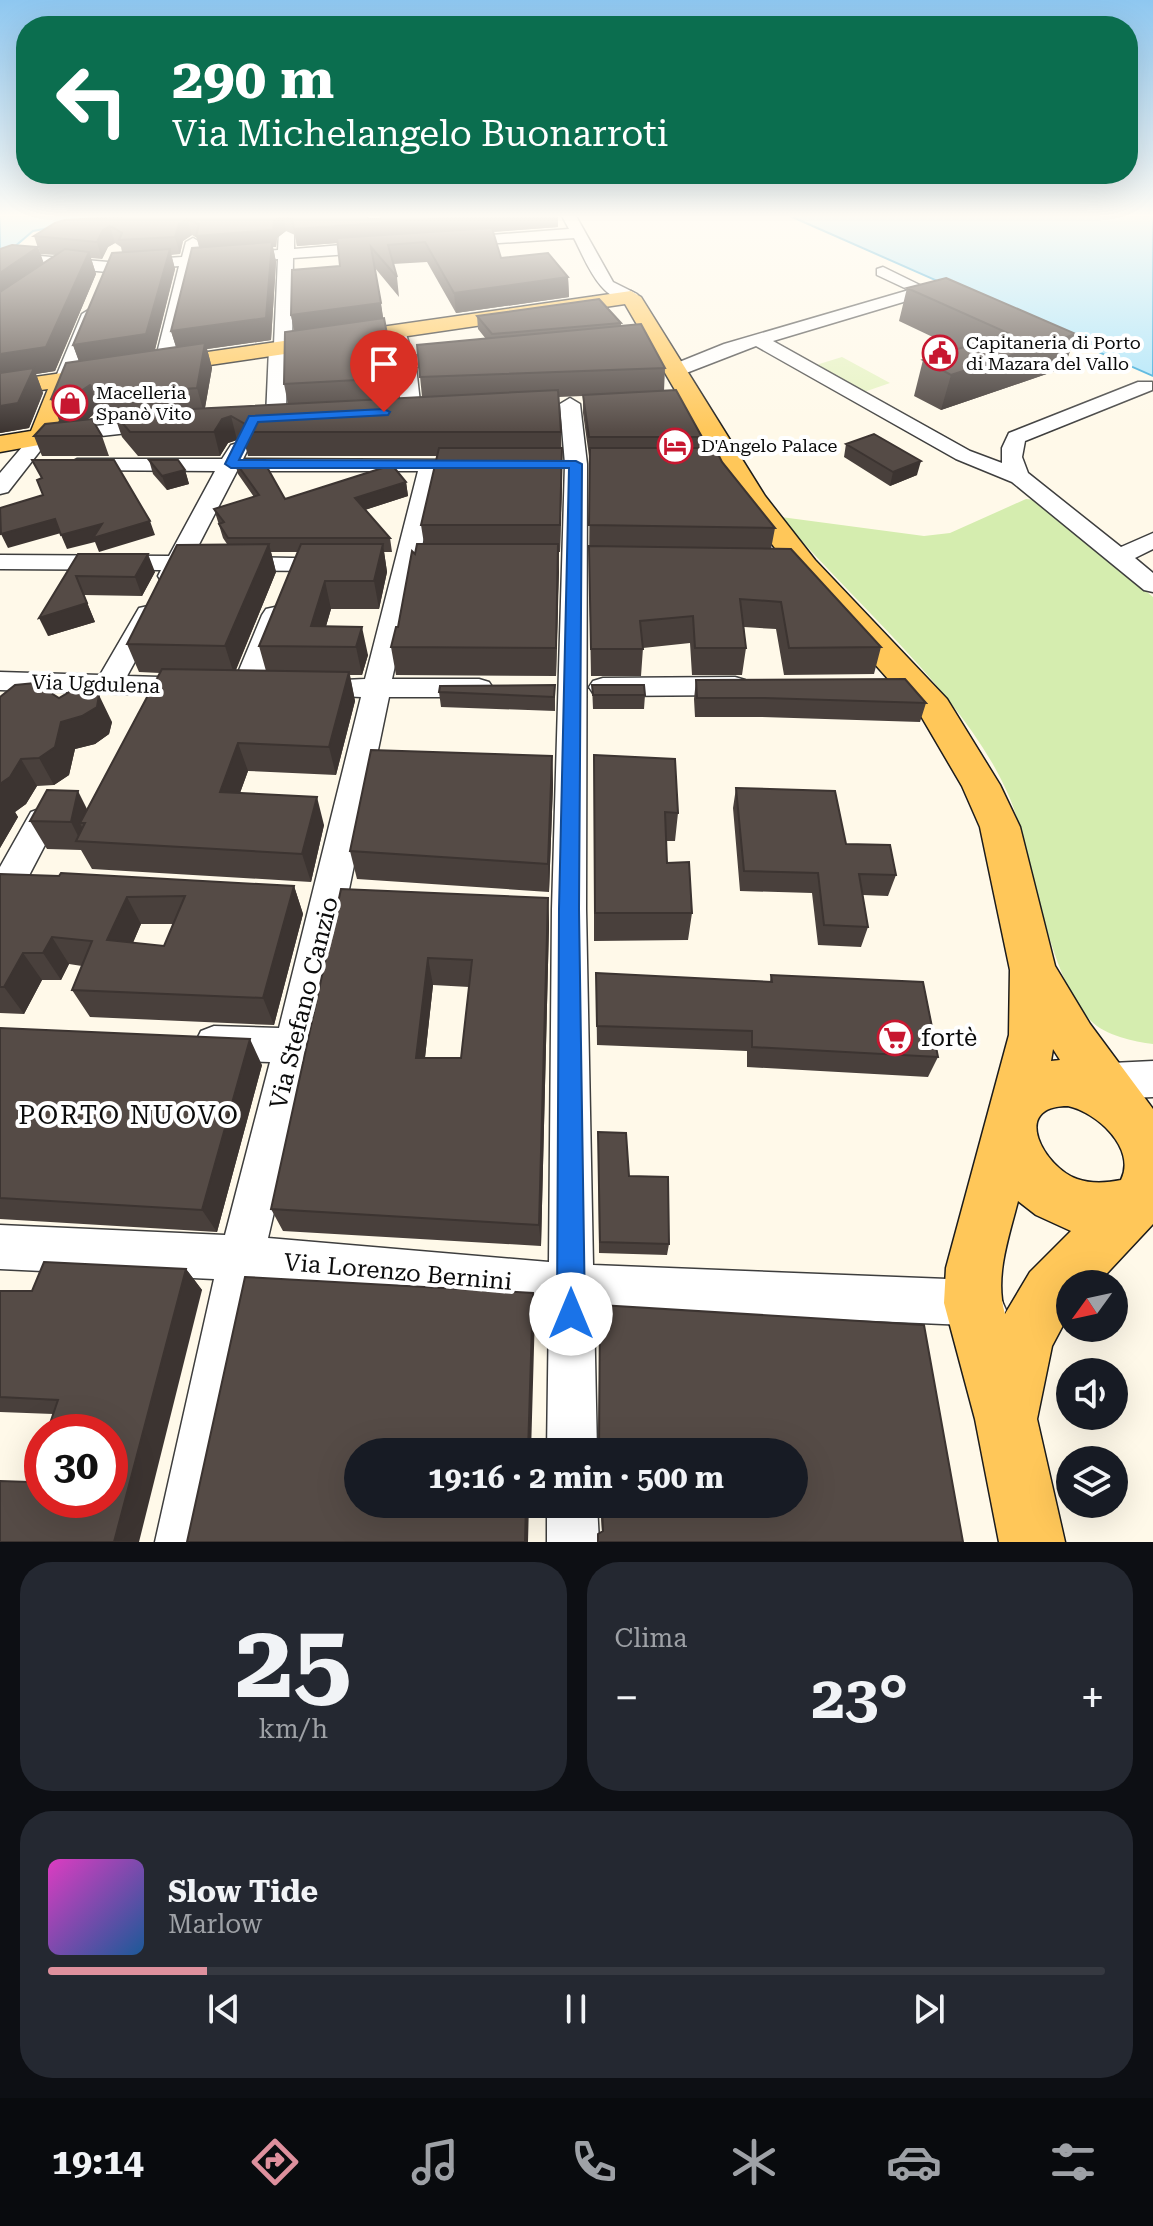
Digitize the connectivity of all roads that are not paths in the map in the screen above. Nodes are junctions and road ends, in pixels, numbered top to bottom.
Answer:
1 (100, 288) edge
2 (182, 288) edge
3 (284, 288) edge
4 (613, 288) edge
5 (917, 288) edge
6 (631, 297) junction
7 (396, 331) junction
8 (759, 340) junction
9 (281, 348) junction
10 (484, 355) edge
11 (406, 362) junction
12 (163, 365) junction
13 (1115, 373) dead end
14 (64, 379) junction
15 (1149, 388) edge
16 (0, 389) edge
17 (680, 390) junction
18 (570, 404) dead end
19 (411, 411) edge
20 (177, 424) edge
21 (41, 437) junction
22 (0, 444) edge
23 (231, 464) junction
24 (18, 465) junction
25 (430, 465) junction
26 (474, 465) edge
27 (1020, 477) junction
28 (0, 487) edge
29 (1153, 540) edge
30 (1119, 557) junction
31 (0, 562) edge
32 (178, 563) junction
33 (392, 564) junction
34 (295, 565) junction
35 (1153, 585) edge
36 (0, 681) edge
37 (108, 686) junction
38 (759, 686) edge
39 (246, 687) junction
40 (560, 687) junction
41 (499, 688) edge
42 (377, 689) junction
43 (42, 820) edge
44 (12, 885) edge
45 (1033, 970) junction
46 (185, 1041) edge
47 (293, 1046) junction
48 (1114, 1090) edge
49 (1015, 1107) junction
50 (1147, 1196) edge
51 (0, 1247) edge
52 (241, 1258) junction
53 (571, 1286) junction
54 (973, 1303) junction
55 (1024, 1338) junction
56 (1006, 1419) junction
57 (572, 1438) edge
58 (572, 1518) edge
59 (1035, 1541) edge
60 (181, 1542) edge
61 (573, 1542) edge

1 - 14 street
2 - 12 street
3 - 9 street
4 - 6 street
5 - 8 street
6 - 7 main road
6 - 17 main road
7 - 9 main road
7 - 11 street
8 - 17 street
8 - 27 street
9 - 12 main road
9 - 23 street
10 - 11 street
11 - 19 street
12 - 14 main road
13 - 15 street
14 - 16 main road
14 - 21 main road
15 - 27 street
17 - 45 main road
18 - 40 street
20 - 21 street
21 - 22 main road
21 - 24 street
23 - 24 street
23 - 25 street
23 - 32 street
24 - 28 street
25 - 26 street
25 - 33 street, Via Stefano Canzio
27 - 30 street
29 - 30 street
30 - 35 street
31 - 32 street
32 - 34 street
32 - 37 street
33 - 34 street
33 - 42 street, Via Stefano Canzio
34 - 39 street
36 - 37 street, Via Ugdulena
37 - 39 street, Via Ugdulena
38 - 40 street
39 - 42 street, Via Ugdulena
40 - 53 street
41 - 42 street, Via Ugdulena
42 - 47 street, Via Stefano Canzio
43 - 44 street
45 - 48 main road
45 - 49 main road
46 - 47 street
47 - 52 street, Via Stefano Canzio
48 - 49 main road
48 - 50 main road
49 - 50 main road
49 - 54 main road
50 - 55 main road
51 - 52 street, Via Lorenzo Bernini
52 - 53 street, Via Lorenzo Bernini
52 - 60 street, Via Stefano Canzio
53 - 54 street, Via Lorenzo Bernini
53 - 57 street
54 - 55 street
54 - 56 main road
55 - 56 main road
56 - 59 main road
58 - 61 street

